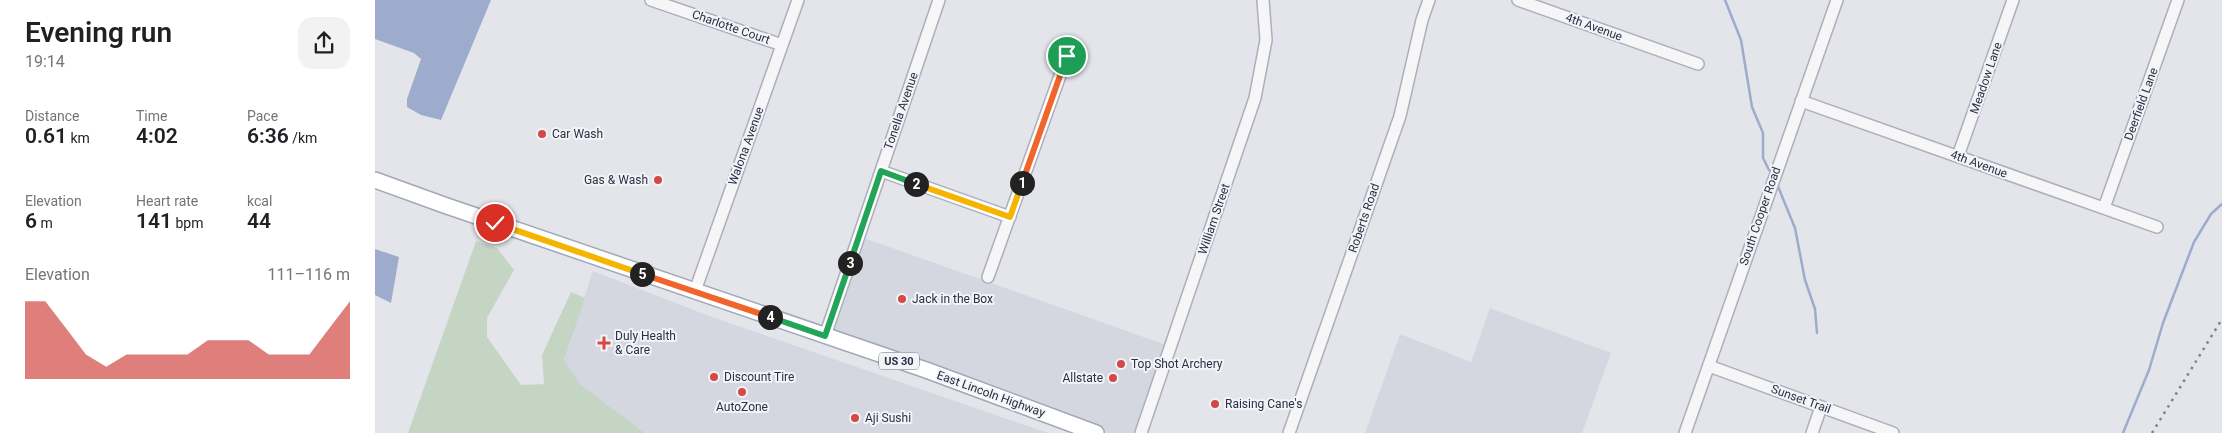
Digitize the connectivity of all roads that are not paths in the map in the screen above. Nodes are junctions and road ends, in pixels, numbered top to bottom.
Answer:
1 (651, 0) edge
2 (797, 0) edge
3 (939, 0) edge
4 (1263, 0) edge
5 (1429, 0) edge
6 (1518, 0) edge
7 (1837, 0) edge
8 (2013, 0) edge
9 (2178, 0) edge
10 (782, 45) junction
11 (1067, 56) dead end
12 (1698, 64) dead end
13 (1801, 101) junction
14 (1958, 156) junction
15 (881, 171) junction
16 (375, 180) edge
17 (2104, 208) junction
18 (1010, 217) junction
19 (2157, 226) dead end
20 (988, 277) dead end
21 (695, 291) junction
22 (825, 336) junction
23 (1709, 366) junction
24 (1821, 407) junction
25 (1096, 433) edge
26 (1141, 433) edge
27 (1289, 433) edge
28 (1685, 433) edge
29 (1812, 433) edge
30 (1893, 433) edge

1 - 10 street, Charlotte Court
2 - 10 street, Walona Avenue
3 - 15 street, Tonella Avenue
4 - 26 street, William Street
5 - 27 street, Roberts Road
6 - 12 street, 4th Avenue
7 - 13 street, South Cooper Road
8 - 14 street, Meadow Lane
9 - 17 street, Deerfield Lane
10 - 21 street, Walona Avenue
11 - 18 street
13 - 14 street, 4th Avenue
13 - 23 street, South Cooper Road
14 - 17 street, 4th Avenue
15 - 18 street
15 - 22 street, Tonella Avenue
16 - 21 main road, East Lincoln Highway / US 30
17 - 19 street, 4th Avenue
18 - 20 street
21 - 22 main road, East Lincoln Highway / US 30
22 - 25 main road, East Lincoln Highway / US 30
23 - 24 street, Sunset Trail
23 - 28 street, South Cooper Road
24 - 29 street
24 - 30 street, Sunset Trail

